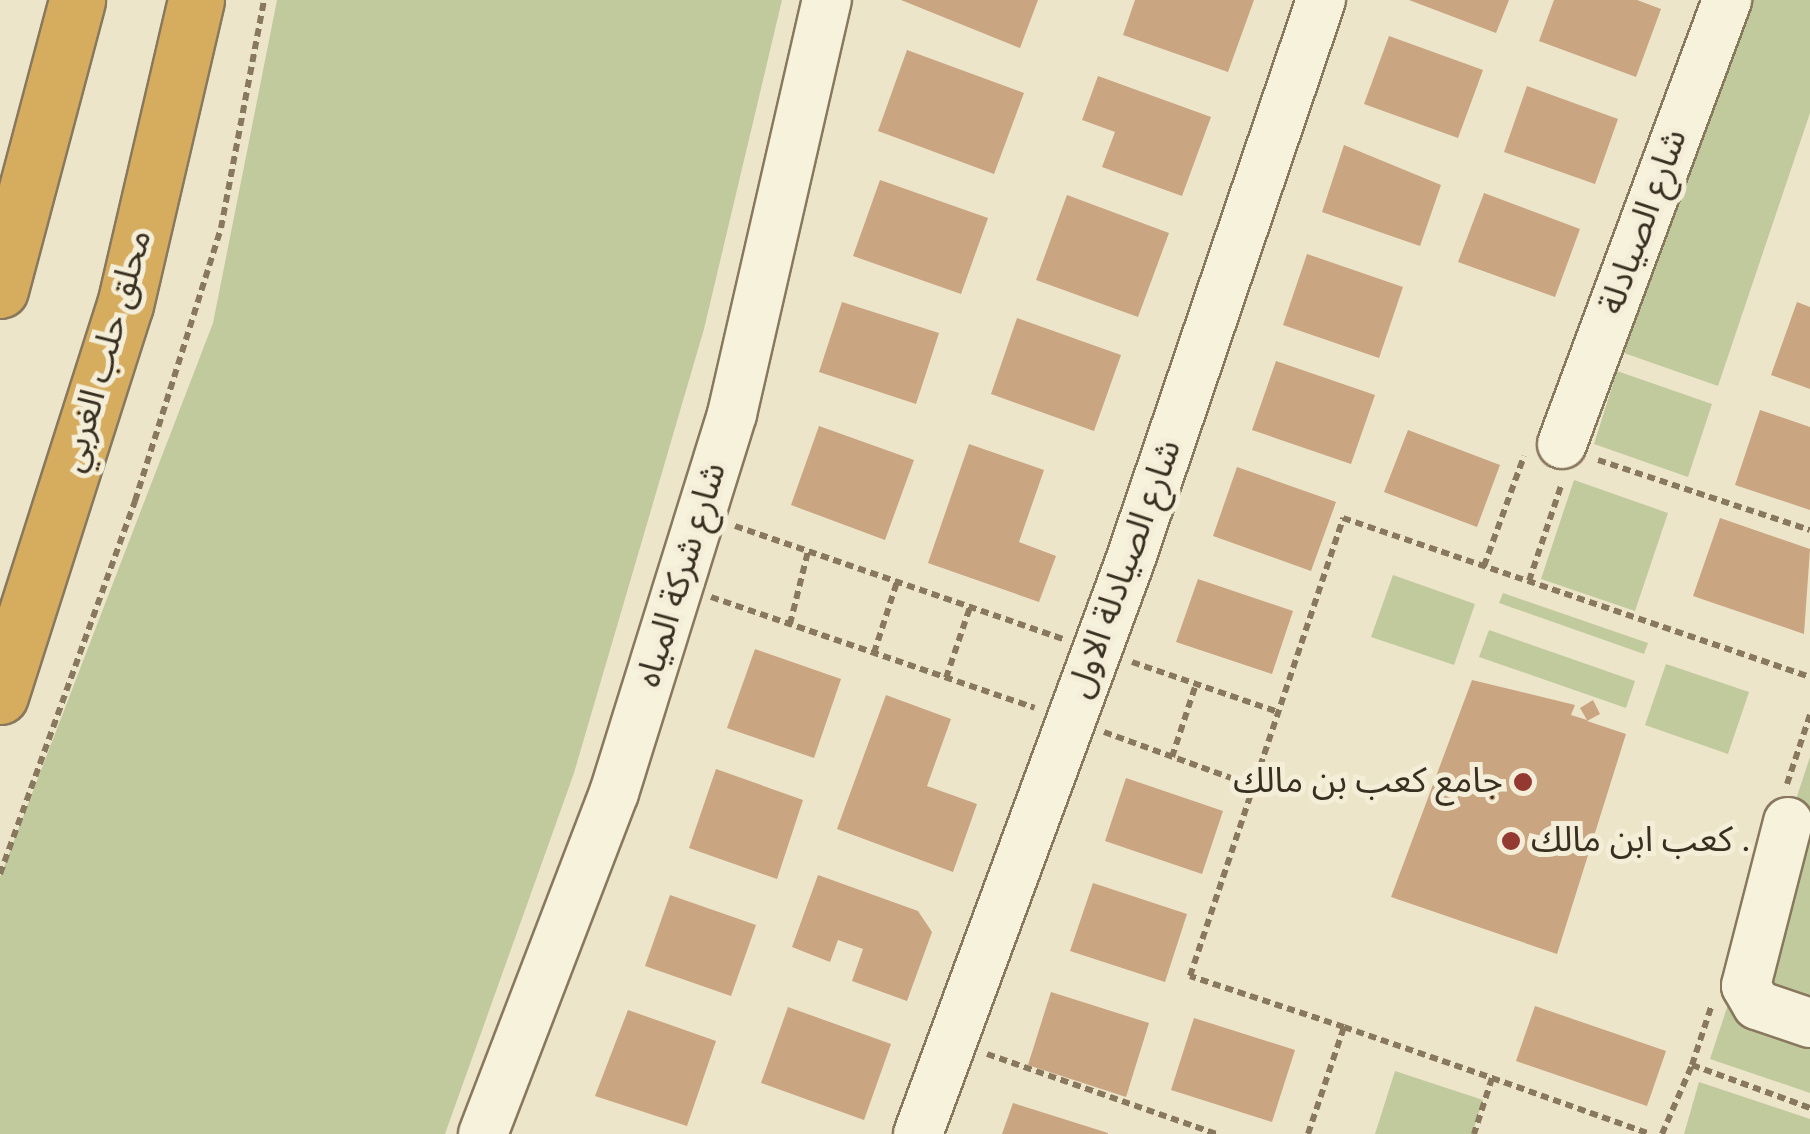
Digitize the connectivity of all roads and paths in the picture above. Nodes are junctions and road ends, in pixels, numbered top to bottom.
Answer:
1 (76, 0) edge
2 (196, 0) edge
3 (264, 0) edge
4 (827, 0) edge
5 (1321, 0) edge
6 (1727, 0) edge
7 (0, 290) edge
8 (1566, 452) junction
9 (701, 514) junction
10 (1810, 530) edge
11 (808, 551) junction
12 (1484, 566) junction
13 (1529, 581) junction
14 (898, 582) junction
15 (678, 586) junction
16 (970, 607) junction
17 (790, 624) junction
18 (1097, 650) junction
19 (874, 653) junction
20 (1810, 677) edge
21 (946, 678) junction
22 (1196, 684) junction
23 (0, 696) edge
24 (1278, 712) junction
25 (1071, 720) junction
26 (1172, 757) junction
27 (1253, 786) junction
28 (1788, 822) dead end
29 (0, 874) edge
30 (1810, 1023) edge
31 (1344, 1028) junction
32 (952, 1042) junction
33 (1492, 1078) junction
34 (1810, 1108) edge
35 (483, 1134) edge
36 (918, 1134) edge
37 (1217, 1134) edge
38 (1308, 1134) edge
39 (1474, 1134) edge
40 (1650, 1134) edge
41 (1662, 1134) edge

1 - 7 highway
2 - 23 highway, محلق حلب الغربي
3 - 29 path
4 - 9 street, شارع شركة المياه
5 - 18 street, شارع الصيادلة الاول
6 - 8 street, شارع الصيادلة
8 - 10 path
8 - 12 path
8 - 13 path
9 - 11 path
9 - 15 street, شارع شركة المياه
11 - 14 path
11 - 17 path
12 - 13 path
12 - 24 path
13 - 20 path
14 - 16 path
14 - 19 path
15 - 17 path
15 - 35 street, شارع شركة المياه
16 - 18 path
16 - 21 path
17 - 19 path
18 - 22 path
18 - 25 street, شارع الصيادلة الاول
19 - 21 path
21 - 25 path
22 - 24 path
22 - 26 path
24 - 27 path
25 - 26 path
25 - 32 street, شارع الصيادلة الاول
26 - 27 path
27 - 31 path
28 - 30 street
31 - 33 path
31 - 38 path
32 - 36 street, شارع الصيادلة الاول
32 - 37 path
33 - 39 path
33 - 40 path
34 - 41 path

